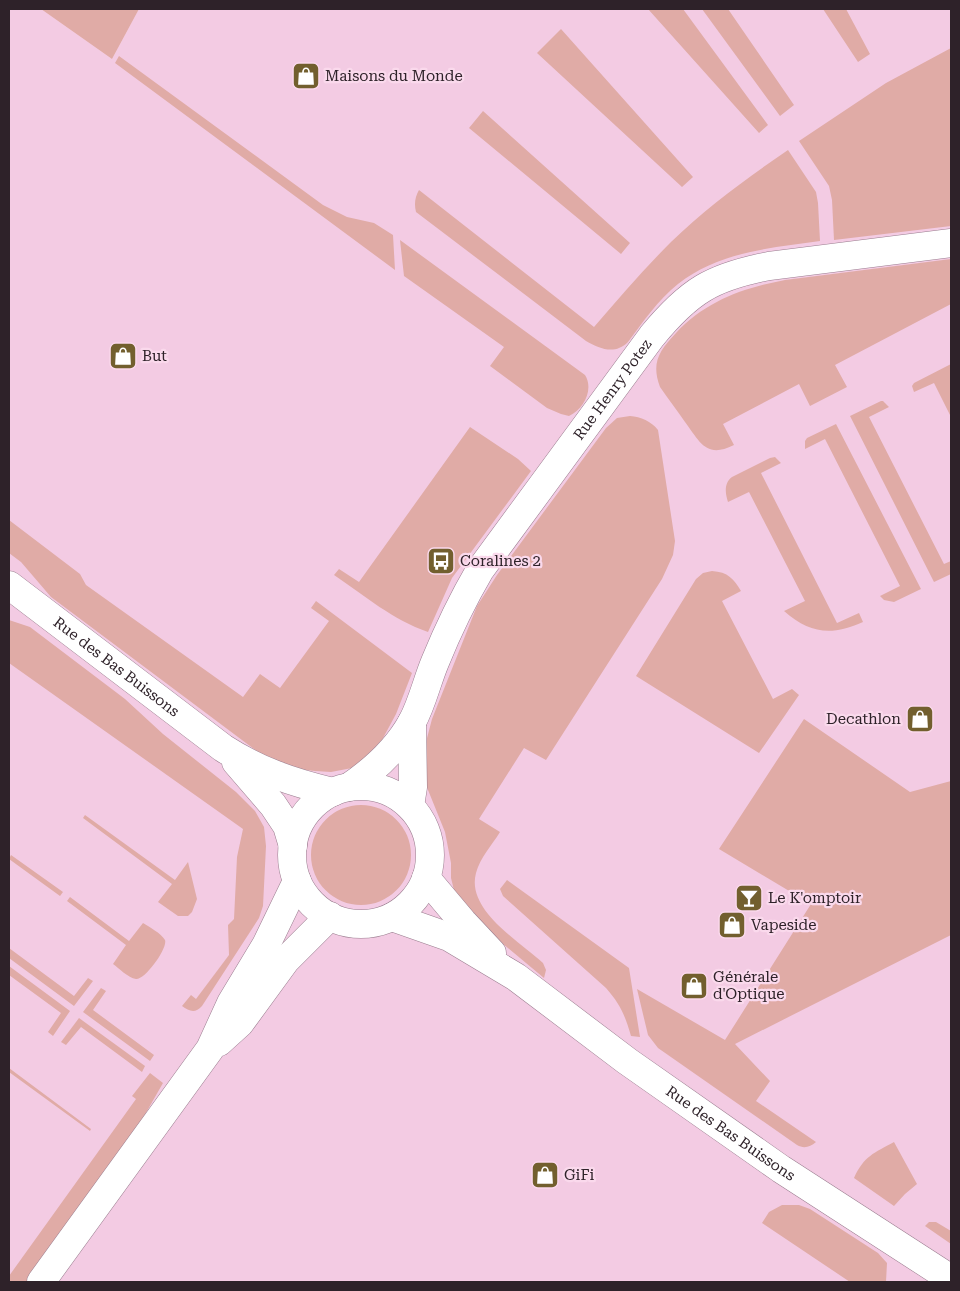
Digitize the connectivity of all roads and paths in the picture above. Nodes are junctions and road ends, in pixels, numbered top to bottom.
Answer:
1 (951, 242) edge
2 (9, 585) edge
3 (412, 722) junction
4 (223, 748) junction
5 (341, 790) junction
6 (410, 806) junction
7 (293, 846) junction
8 (426, 878) junction
9 (297, 881) junction
10 (330, 916) junction
11 (392, 917) junction
12 (516, 977) junction
13 (210, 1049) junction
14 (951, 1279) edge
15 (41, 1282) edge

1 - 3 street, Rue Henry Potez
2 - 4 street, Rue des Bas Buissons
3 - 5 street, Rue Henry Potez
3 - 6 street, Rue Henry Potez
4 - 5 street, Rue des Bas Buissons
4 - 7 street, Rue des Bas Buissons
5 - 6 street
5 - 7 street
6 - 8 street
7 - 9 street
8 - 11 street
8 - 12 street, Rue des Bas Buissons
9 - 10 street
9 - 13 street
10 - 11 street
10 - 13 street
11 - 12 street, Rue des Bas Buissons
12 - 14 street, Rue des Bas Buissons
13 - 15 street

